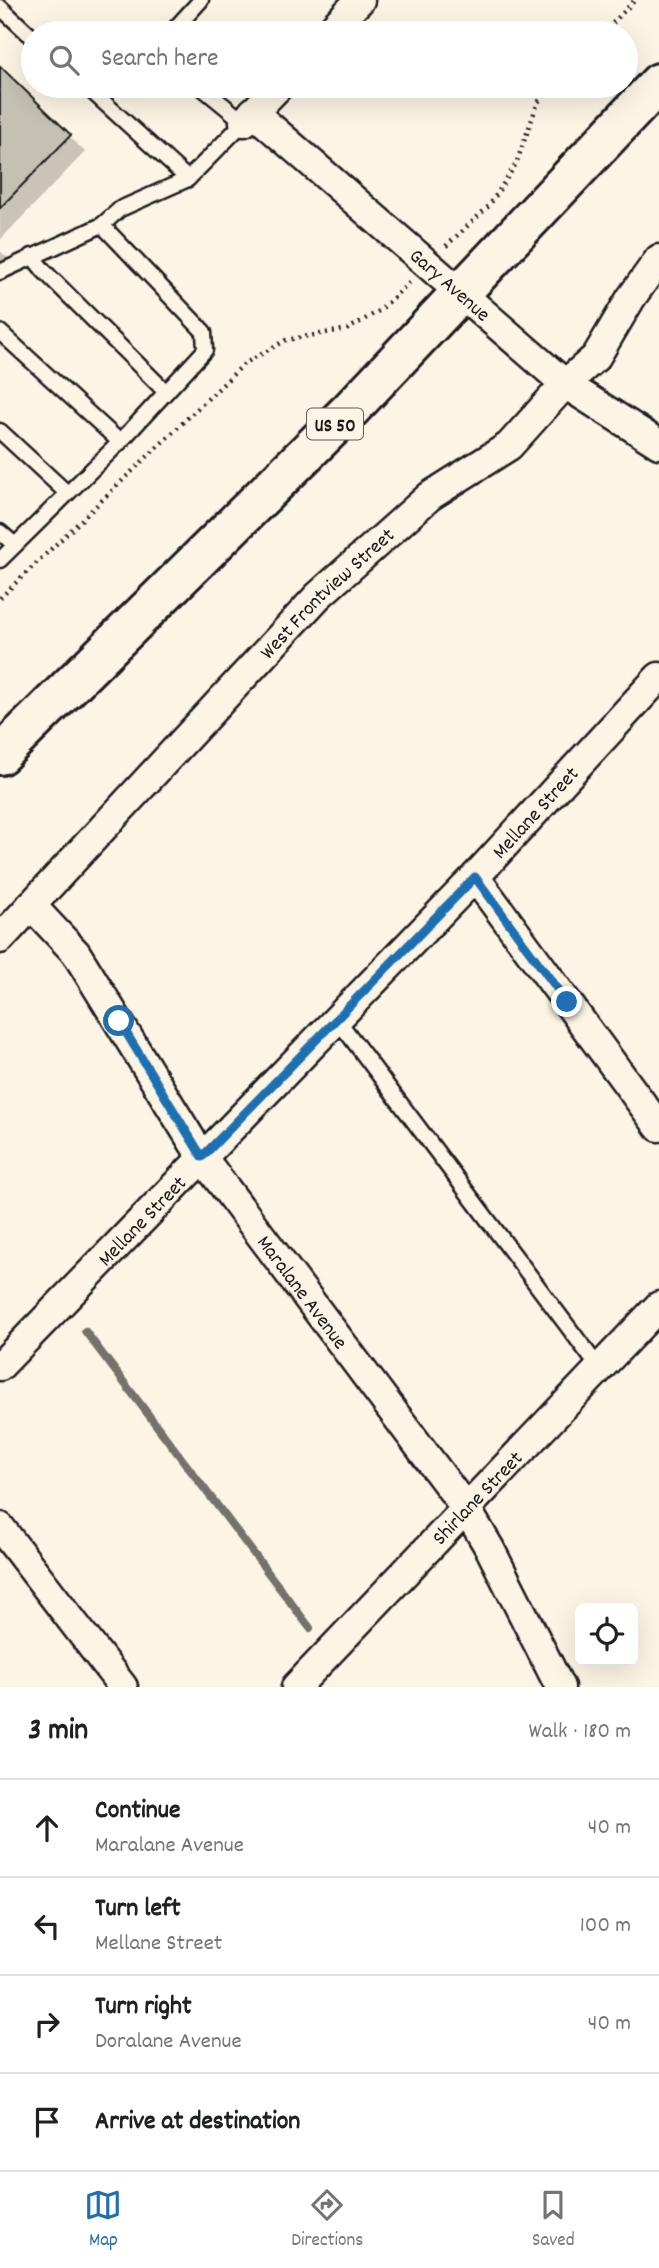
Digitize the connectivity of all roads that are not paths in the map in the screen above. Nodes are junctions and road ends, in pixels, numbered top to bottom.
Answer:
1 (201, 0) edge
2 (360, 0) edge
3 (0, 7) edge
4 (182, 21) edge
5 (340, 21) edge
6 (21, 27) edge
7 (659, 83) edge
8 (99, 98) edge
9 (219, 98) edge
10 (266, 98) edge
11 (248, 117) junction
12 (187, 179) junction
13 (102, 225) junction
14 (32, 256) junction
15 (659, 259) edge
16 (0, 272) edge
17 (460, 292) junction
18 (0, 332) edge
19 (565, 384) junction
20 (166, 392) junction
21 (0, 431) edge
22 (120, 442) junction
23 (659, 444) edge
24 (67, 493) junction
25 (0, 531) edge
26 (15, 545) junction
27 (0, 560) edge
28 (659, 677) edge
29 (0, 755) edge
30 (475, 877) junction
31 (31, 905) junction
32 (0, 939) edge
33 (337, 1019) junction
34 (659, 1127) edge
35 (202, 1157) junction
36 (659, 1306) edge
37 (0, 1366) edge
38 (599, 1368) junction
39 (467, 1510) junction
40 (0, 1527) edge
41 (123, 1687) edge
42 (296, 1687) edge
43 (560, 1687) edge

1 - 4 lane
2 - 5 street
3 - 6 lane
7 - 17 highway, US 50
8 - 12 lane
9 - 11 lane
10 - 11 street
11 - 12 lane
11 - 17 street, Gary Avenue
12 - 13 lane
13 - 14 lane
13 - 20 lane
14 - 16 lane
14 - 20 lane
15 - 19 street, West Frontview Street
17 - 19 street, Gary Avenue
17 - 29 highway, US 50
18 - 22 lane
19 - 23 street, Gary Avenue
19 - 31 street, West Frontview Street
20 - 22 lane
21 - 24 lane
22 - 24 lane
24 - 26 lane
25 - 26 lane
26 - 27 lane
28 - 30 street, Mellane Street
30 - 33 street, Mellane Street
30 - 34 street
31 - 32 street, West Frontview Street
31 - 35 street, Maralane Avenue
33 - 35 street, Mellane Street
33 - 38 lane
35 - 37 street, Mellane Street
35 - 39 street, Maralane Avenue
36 - 38 street, Shirlane Street
38 - 39 street, Shirlane Street
39 - 42 street, Shirlane Street
39 - 43 street, Maralane Avenue
40 - 41 street

